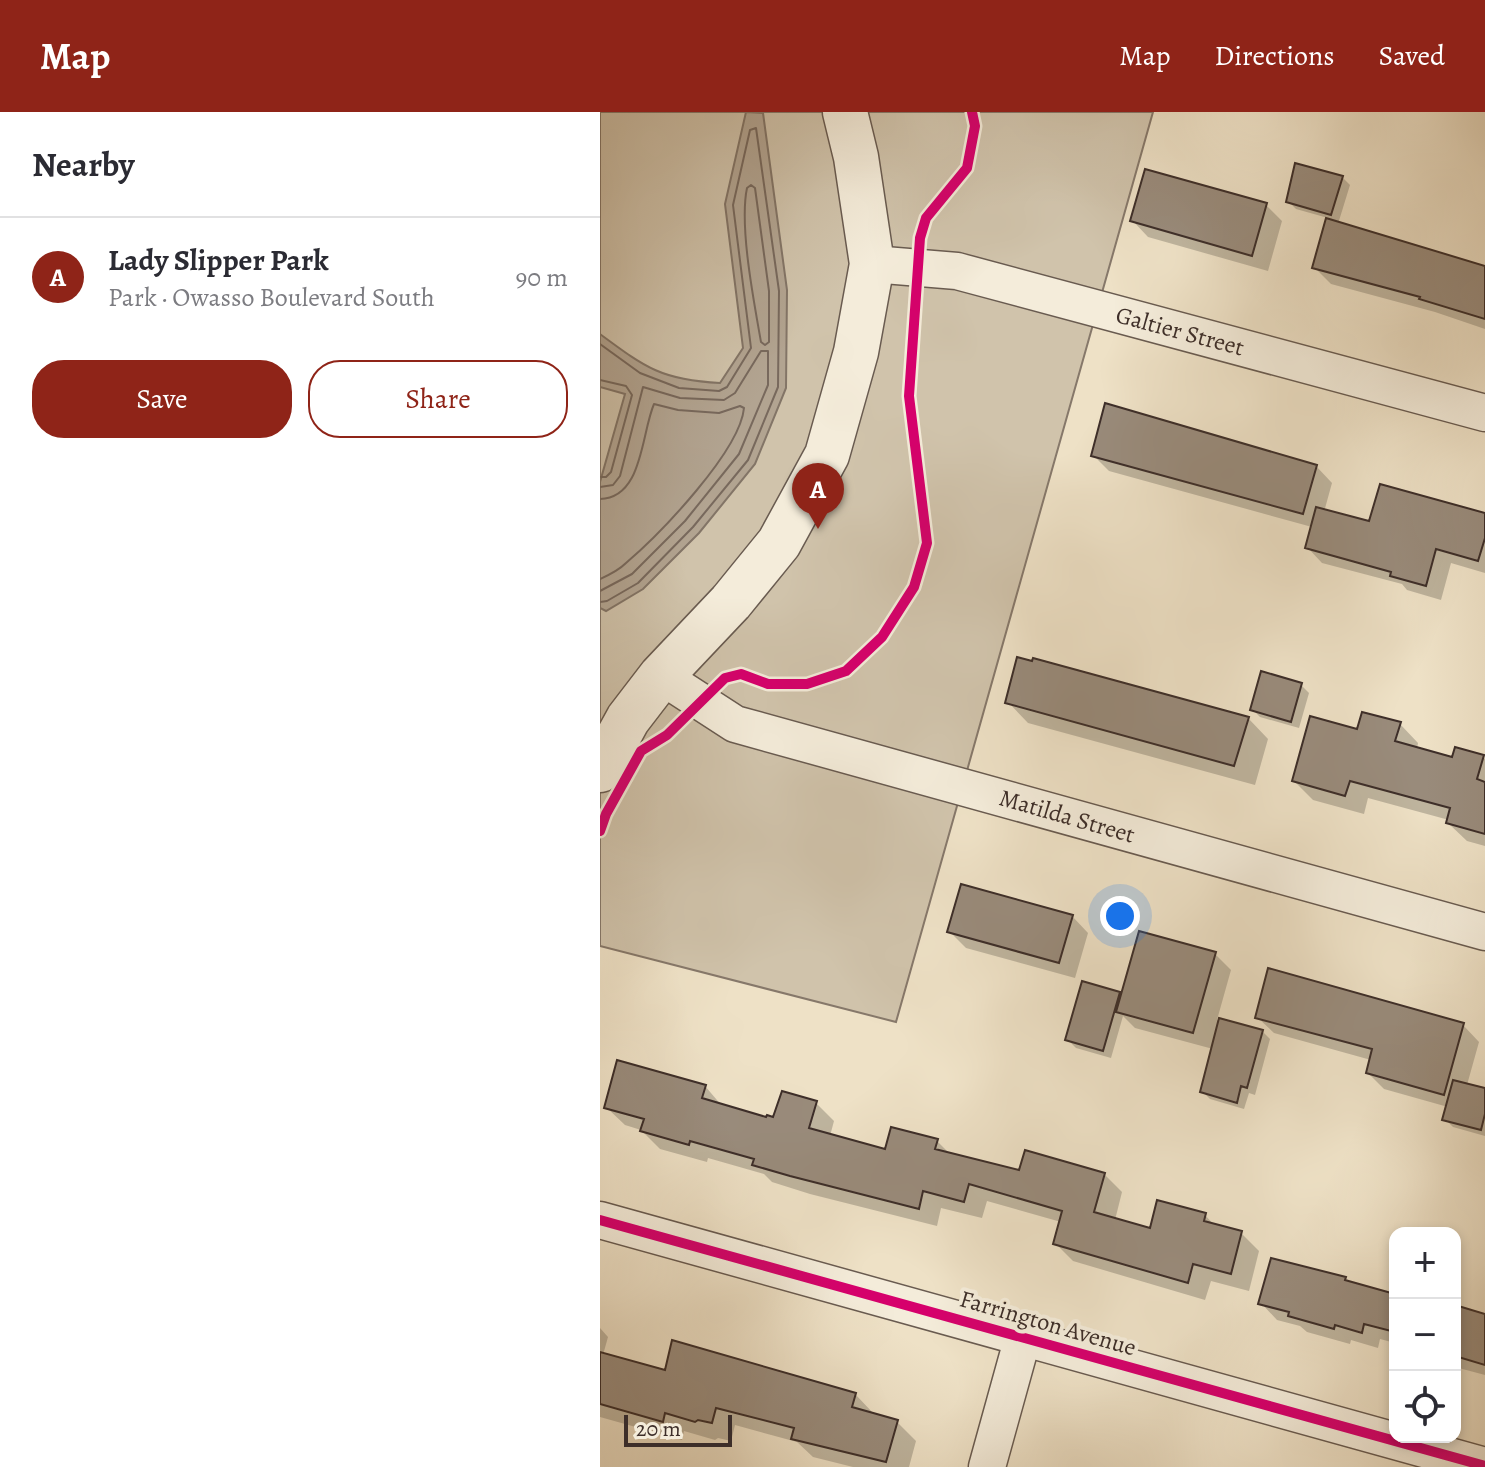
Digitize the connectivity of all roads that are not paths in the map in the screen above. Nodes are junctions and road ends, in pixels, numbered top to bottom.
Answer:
1 (845, 112) edge
2 (872, 264) junction
3 (1485, 413) edge
4 (661, 676) junction
5 (600, 770) edge
6 (1485, 932) edge
7 (600, 1220) edge
8 (1023, 1337) junction
9 (1485, 1466) edge
10 (987, 1467) edge

1 - 2 street
2 - 3 street, Galtier Street
2 - 4 street
4 - 5 street
4 - 6 street, Matilda Street
7 - 8 street, Farrington Avenue
8 - 9 street, Farrington Avenue
8 - 10 street

